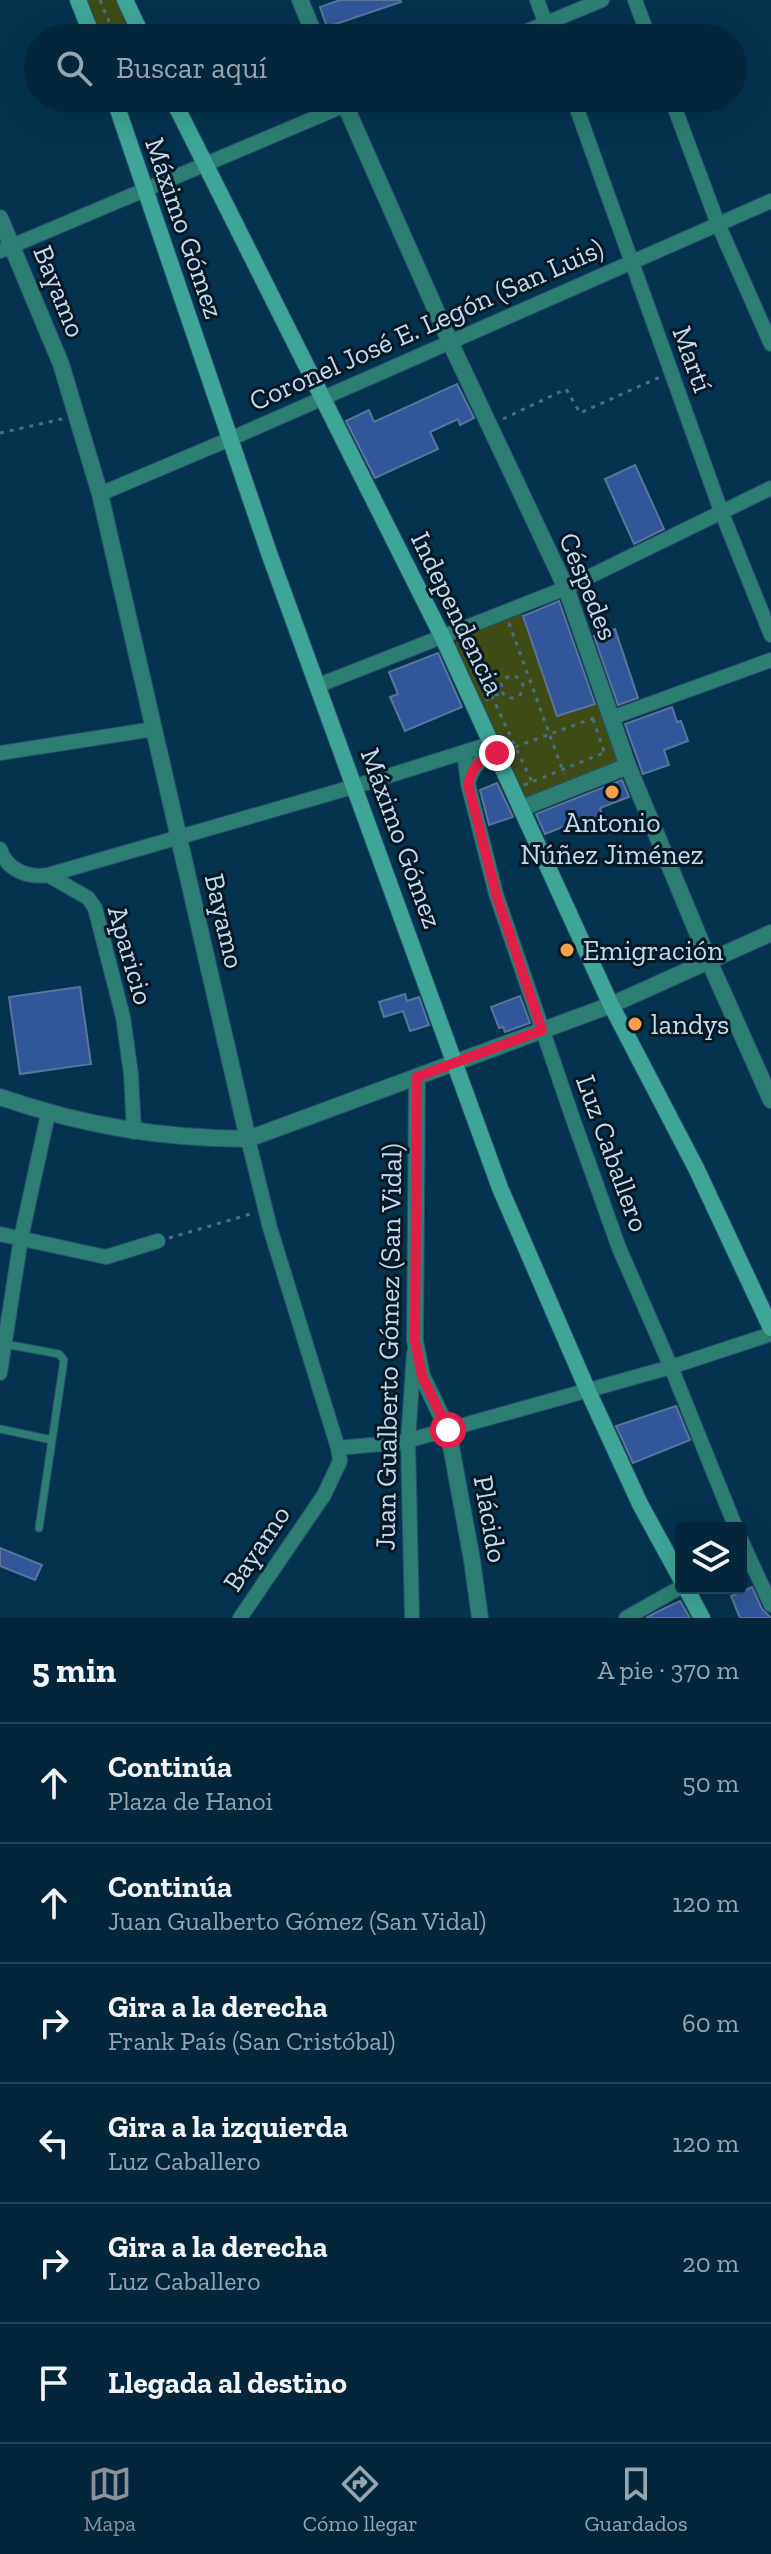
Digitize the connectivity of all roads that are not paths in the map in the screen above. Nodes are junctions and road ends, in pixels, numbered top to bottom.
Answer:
1 (78, 0) edge
2 (125, 0) edge
3 (300, 0) edge
4 (537, 0) edge
5 (602, 0) edge
6 (635, 0) edge
7 (87, 24) edge
8 (136, 24) edge
9 (310, 24) edge
10 (546, 24) edge
11 (561, 24) edge
12 (644, 24) edge
13 (119, 112) edge
14 (179, 112) edge
15 (320, 112) edge
16 (347, 112) edge
17 (578, 112) edge
18 (676, 112) edge
19 (205, 163) junction
20 (145, 189) junction
21 (771, 201) edge
22 (0, 218) edge
23 (718, 224) junction
24 (7, 248) edge
25 (631, 262) junction
26 (450, 342) junction
27 (771, 344) edge
28 (323, 398) junction
29 (230, 439) junction
30 (771, 488) edge
31 (100, 494) junction
32 (721, 511) junction
33 (566, 588) junction
34 (771, 635) edge
35 (443, 638) junction
36 (771, 660) edge
37 (319, 685) junction
38 (610, 715) junction
39 (154, 729) junction
40 (495, 748) junction
41 (464, 752) junction
42 (0, 753) edge
43 (628, 766) junction
44 (468, 784) junction
45 (356, 786) junction
46 (522, 808) junction
47 (178, 836) junction
48 (0, 849) edge
49 (48, 875) junction
50 (771, 933) edge
51 (709, 961) junction
52 (611, 1005) junction
53 (542, 1030) junction
54 (456, 1062) junction
55 (417, 1077) junction
56 (0, 1097) edge
57 (771, 1100) edge
58 (48, 1114) junction
59 (134, 1132) junction
60 (248, 1139) junction
61 (0, 1234) edge
62 (21, 1238) junction
63 (158, 1241) road end
64 (767, 1310) edge
65 (771, 1331) edge
66 (415, 1341) junction
67 (5, 1344) junction
68 (671, 1367) junction
69 (0, 1373) edge
70 (588, 1391) junction
71 (0, 1429) edge
72 (448, 1430) junction
73 (52, 1440) junction
74 (408, 1441) junction
75 (338, 1448) junction
76 (734, 1522) edge
77 (39, 1528) dead end
78 (747, 1553) edge
79 (675, 1568) edge
80 (675, 1593) edge
81 (688, 1594) edge
82 (771, 1605) edge
83 (240, 1618) edge
84 (412, 1618) edge
85 (480, 1618) edge
86 (626, 1618) edge
87 (702, 1618) edge

1 - 7 main road
2 - 8 main road
3 - 9 street
4 - 10 street
5 - 11 street
6 - 12 street
13 - 20 main road, Máximo Gómez
14 - 19 main road, Independencia
15 - 19 street
16 - 26 street, Céspedes
17 - 25 street, Martí
18 - 23 street
19 - 20 street
19 - 28 main road, Independencia
20 - 24 street
20 - 29 main road, Máximo Gómez
21 - 23 street, Coronel José E. Legón (San Luis)
22 - 24 street, Bayamo
23 - 25 street, Coronel José E. Legón (San Luis)
23 - 27 street
24 - 31 street, Bayamo
25 - 26 street, Coronel José E. Legón (San Luis)
25 - 32 street, Martí
26 - 28 street, Coronel José E. Legón (San Luis)
26 - 33 street, Céspedes
28 - 29 street, Coronel José E. Legón (San Luis)
28 - 35 main road, Independencia
29 - 31 street, Coronel José E. Legón (San Luis)
29 - 37 main road, Máximo Gómez
30 - 32 street
31 - 39 street, Bayamo
32 - 33 street
32 - 34 street, Martí
33 - 35 street
33 - 38 street, Céspedes
35 - 37 street
35 - 40 main road, Independencia
36 - 38 street
37 - 45 main road, Máximo Gómez
38 - 43 street, Céspedes
39 - 42 street
39 - 47 street, Bayamo
40 - 41 street
40 - 44 street
40 - 46 main road, Independencia
41 - 44 street, Luz Caballero
41 - 45 street
43 - 46 street
43 - 51 street, Céspedes
44 - 53 street, Luz Caballero
45 - 47 street
45 - 54 main road, Máximo Gómez
46 - 52 main road, Independencia
47 - 49 street
47 - 60 street, Bayamo
48 - 49 street, Aparicio
49 - 59 street, Aparicio
50 - 51 street
51 - 52 street
51 - 57 street, Céspedes
52 - 53 street
52 - 64 main road, Independencia
53 - 54 street
53 - 68 street, Luz Caballero
54 - 55 street
54 - 70 main road, Máximo Gómez
55 - 60 street
55 - 66 street, Juan Gualberto Gómez (San Vidal)
56 - 58 street
58 - 59 street
58 - 62 street
59 - 60 street
60 - 75 street, Bayamo
61 - 62 street
62 - 63 street
62 - 67 street
64 - 65 main road, Independencia
65 - 68 street
66 - 72 street, Plácido
66 - 74 street, Juan Gualberto Gómez (San Vidal)
67 - 69 street
67 - 73 lane
68 - 70 street
68 - 76 street, Luz Caballero
70 - 72 street
70 - 79 main road, Máximo Gómez
71 - 73 lane
72 - 74 street
72 - 85 street, Plácido
73 - 77 lane
74 - 75 street
74 - 84 street, Juan Gualberto Gómez (San Vidal)
75 - 83 street, Bayamo
78 - 82 street
80 - 86 street
81 - 87 main road

